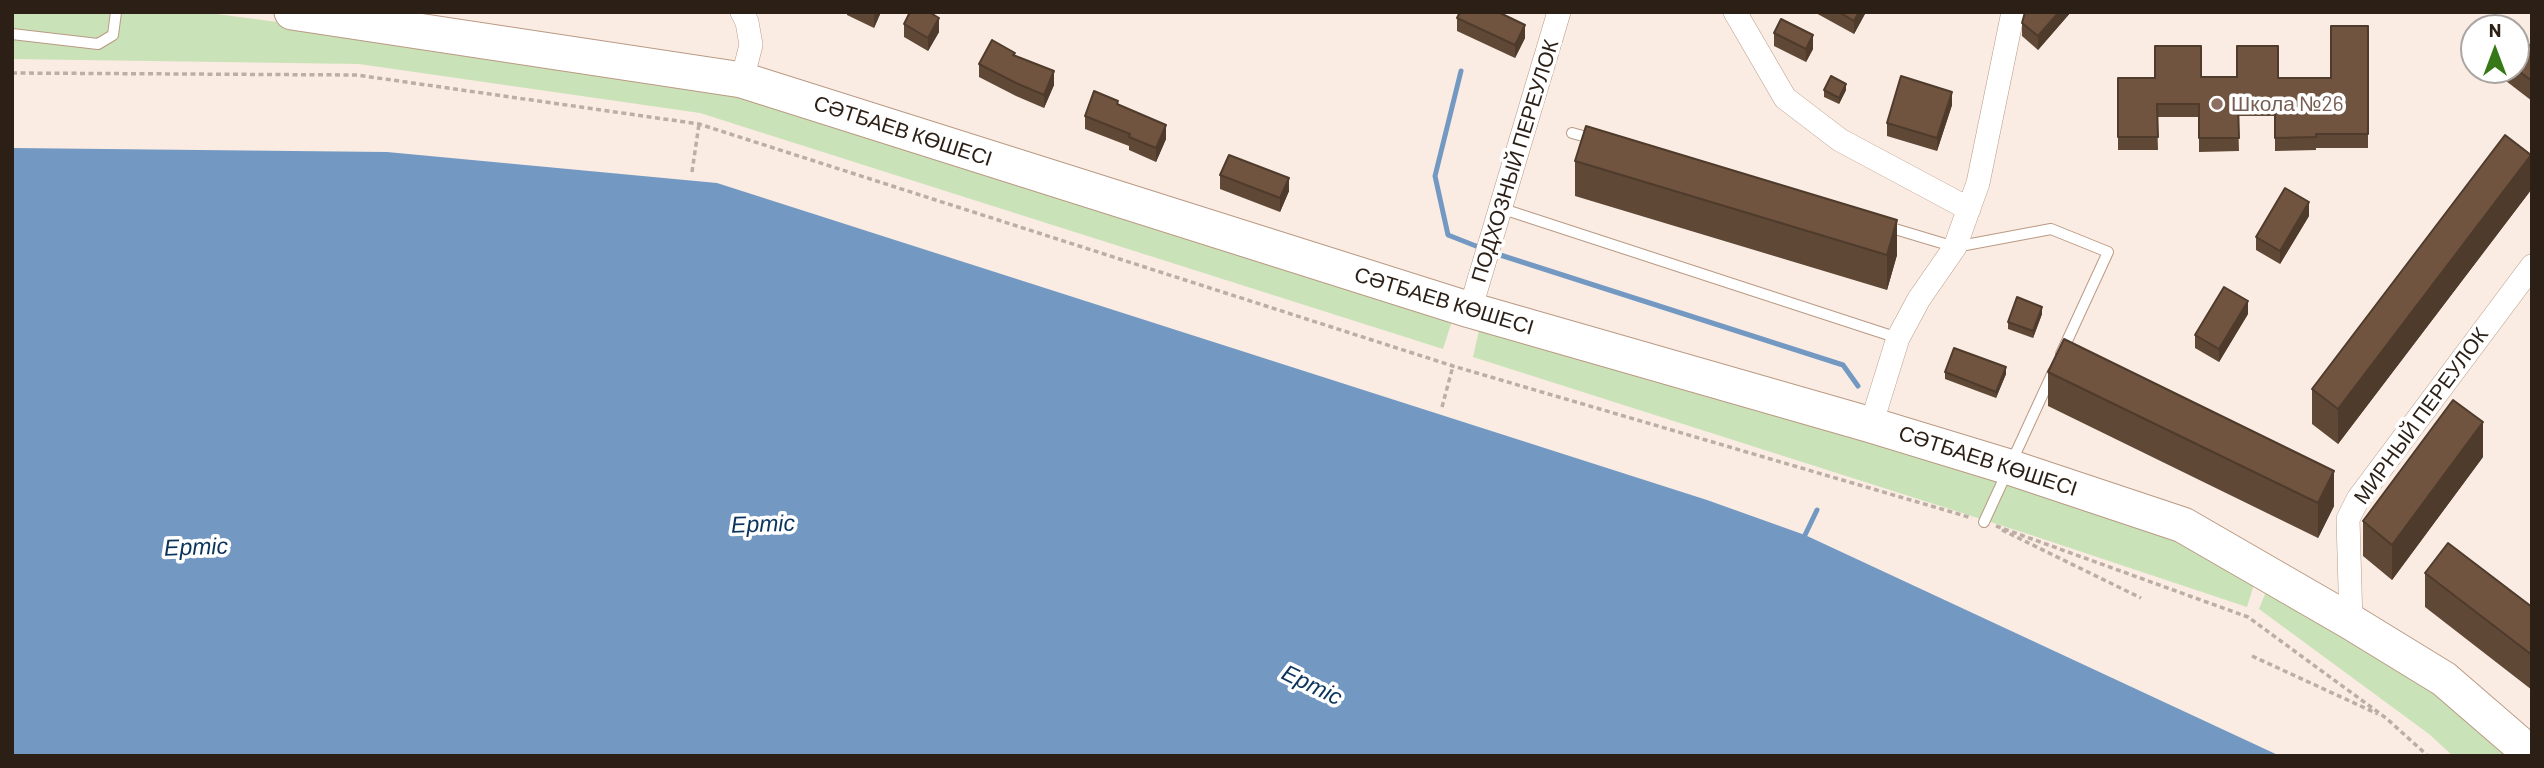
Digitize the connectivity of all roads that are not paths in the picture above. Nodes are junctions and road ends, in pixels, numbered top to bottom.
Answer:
1 (116, 12) edge
2 (292, 12) edge
3 (743, 12) edge
4 (1559, 12) edge
5 (1735, 12) edge
6 (2013, 12) edge
7 (12, 34) edge
8 (742, 80) junction
9 (1572, 133) dead end
10 (1612, 145) edge
11 (1500, 208) junction
12 (1969, 209) junction
13 (1876, 224) edge
14 (1955, 247) junction
15 (2532, 266) edge
16 (1470, 310) junction
17 (1898, 338) junction
18 (1871, 425) junction
19 (2009, 467) junction
20 (1984, 522) road end
21 (2351, 622) junction
22 (2532, 754) edge

1 - 7 lane
2 - 8 main road, СӘТБАЕВ КӨШЕСІ
3 - 8 street
4 - 11 street, ПОДХОЗНЫЙ ПЕРЕУЛОК
5 - 12 street
6 - 12 street
8 - 16 main road, СӘТБАЕВ КӨШЕСІ
9 - 10 lane
11 - 16 street, ПОДХОЗНЫЙ ПЕРЕУЛОК
11 - 17 lane
12 - 14 street
13 - 14 lane
14 - 17 street
14 - 19 lane
15 - 21 street, МИРНЫЙ ПЕРЕУЛОК
16 - 18 main road, СӘТБАЕВ КӨШЕСІ
17 - 18 street
18 - 19 main road, СӘТБАЕВ КӨШЕСІ
19 - 20 lane
19 - 21 main road, СӘТБАЕВ КӨШЕСІ
21 - 22 main road, СӘТБАЕВ КӨШЕСІ

